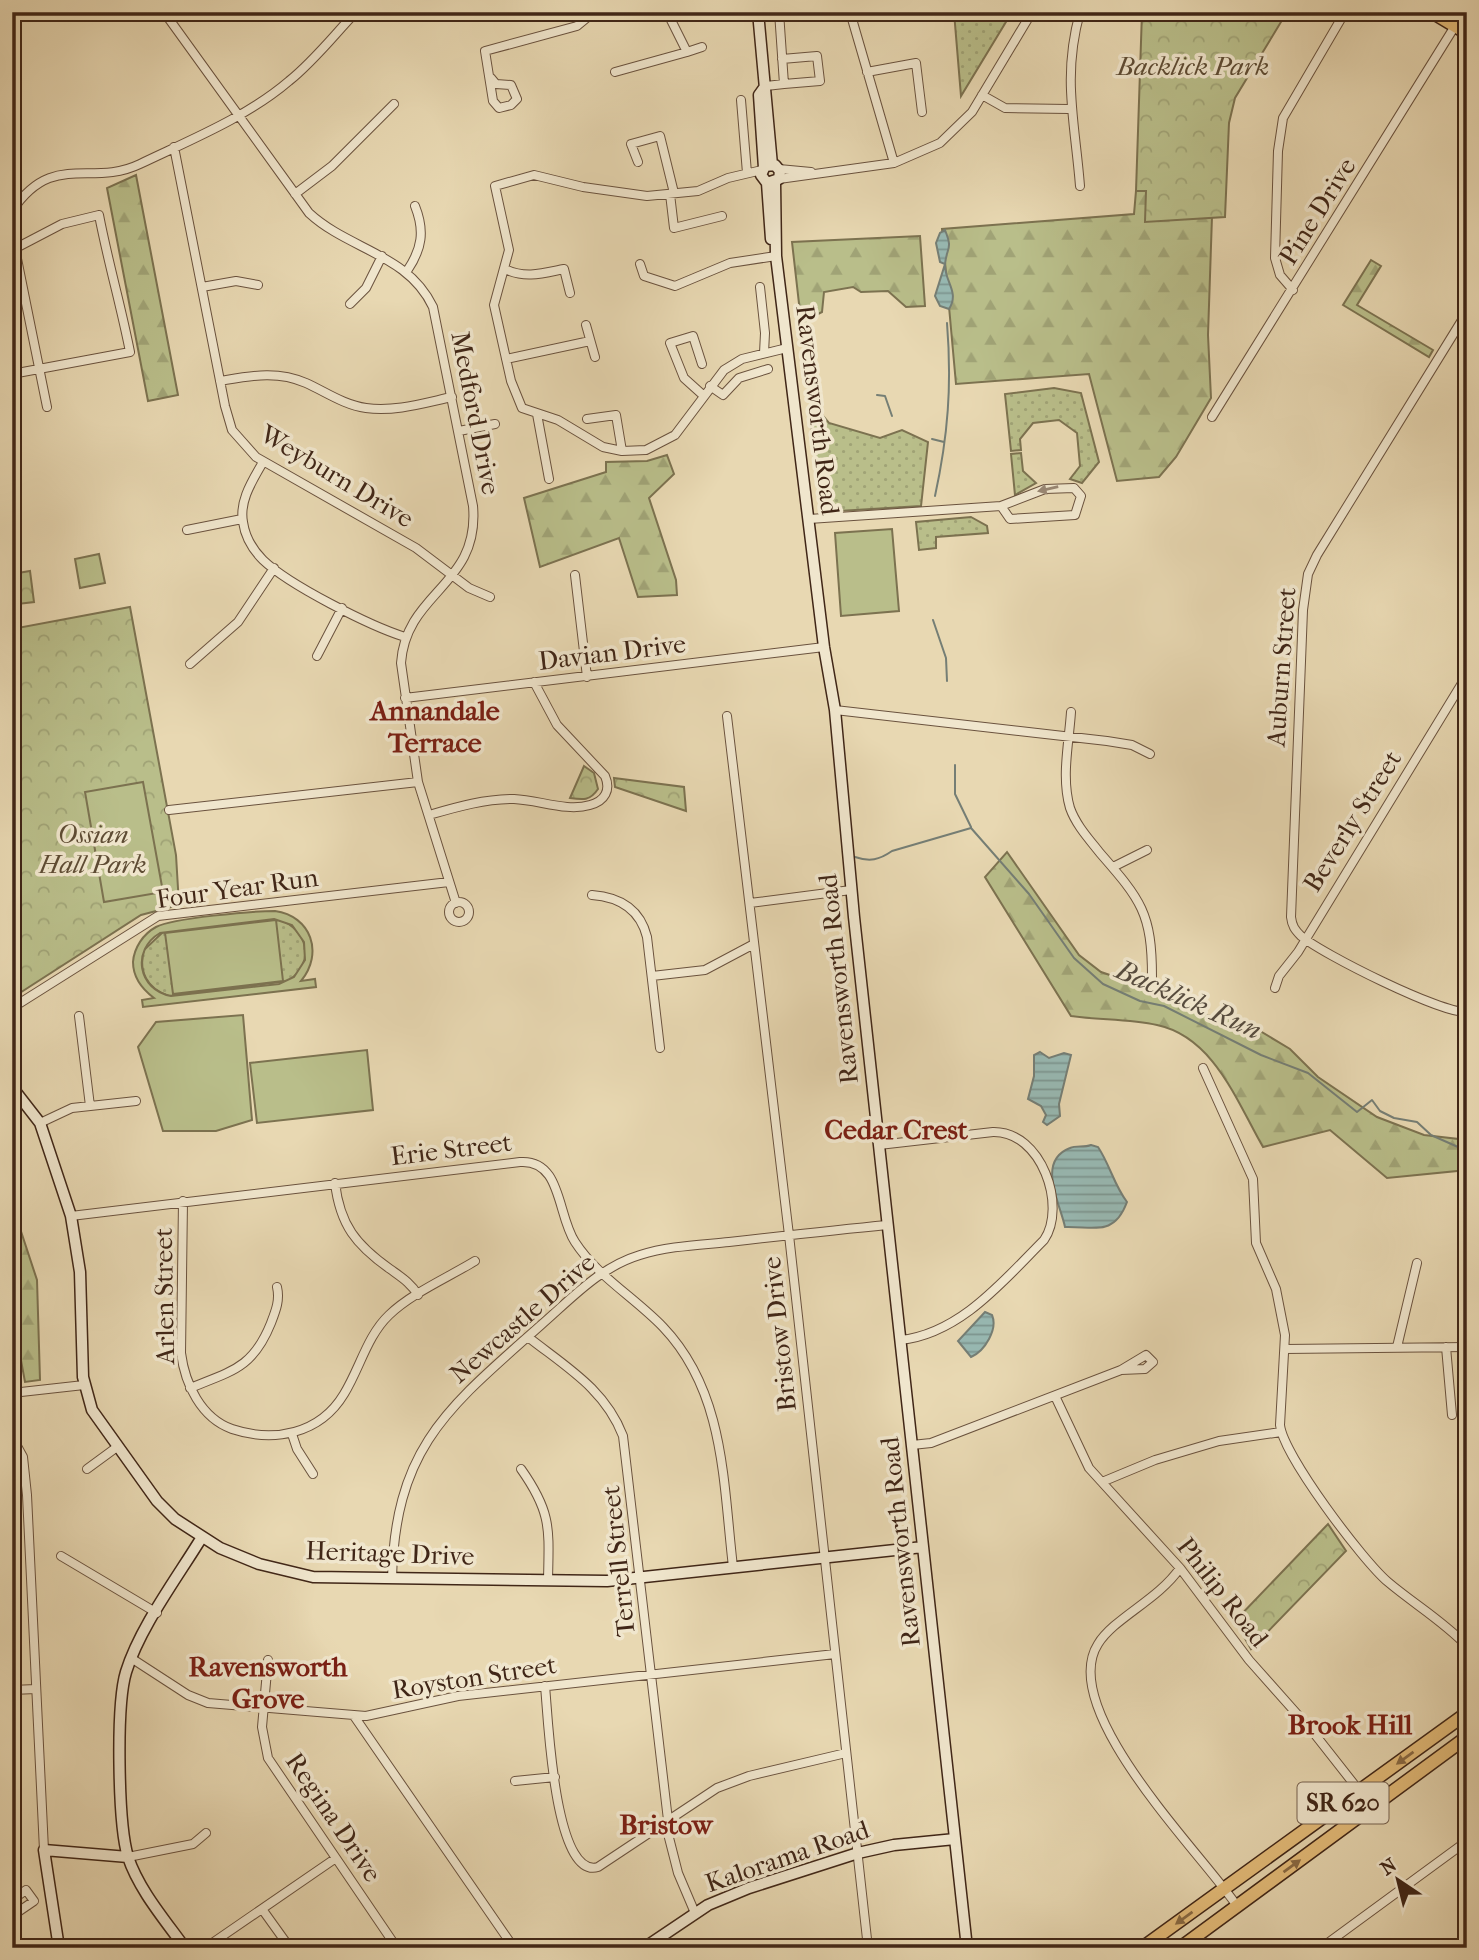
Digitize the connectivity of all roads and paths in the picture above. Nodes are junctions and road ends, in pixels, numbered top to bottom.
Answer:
1 (164, 12) edge
2 (356, 12) edge
3 (594, 12) edge
4 (667, 12) edge
5 (758, 12) edge
6 (779, 12) edge
7 (850, 12) edge
8 (1032, 12) edge
9 (1080, 12) edge
10 (1345, 12) edge
11 (1432, 12) edge
12 (1461, 30) edge
13 (702, 47) dead end
14 (687, 52) junction
15 (782, 60) junction
16 (615, 72) dead end
17 (867, 72) junction
18 (491, 78) dead end
19 (783, 84) junction
20 (766, 86) junction
21 (982, 95) junction
22 (741, 100) dead end
23 (394, 104) dead end
24 (1069, 108) junction
25 (922, 112) dead end
26 (236, 115) junction
27 (174, 147) junction
28 (638, 162) dead end
29 (894, 163) junction
30 (747, 173) junction
31 (770, 175) junction
32 (1080, 186) dead end
33 (295, 194) junction
34 (672, 194) junction
35 (415, 206) dead end
36 (12, 211) edge
37 (722, 216) dead end
38 (12, 234) edge
39 (16, 248) junction
40 (382, 256) junction
41 (776, 256) junction
42 (640, 264) dead end
43 (505, 269) junction
44 (407, 271) junction
45 (258, 285) dead end
46 (202, 287) junction
47 (760, 287) dead end
48 (1293, 290) junction
49 (570, 293) dead end
50 (350, 304) dead end
51 (1467, 312) edge
52 (586, 325) dead end
53 (590, 341) junction
54 (788, 348) junction
55 (764, 353) junction
56 (595, 357) dead end
57 (506, 359) junction
58 (702, 364) dead end
59 (38, 369) junction
60 (768, 369) dead end
61 (12, 374) edge
62 (220, 381) junction
63 (710, 386) junction
64 (704, 396) junction
65 (452, 397) junction
66 (47, 407) dead end
67 (537, 414) junction
68 (1212, 417) dead end
69 (587, 419) dead end
70 (495, 424) dead end
71 (459, 431) junction
72 (622, 451) junction
73 (263, 462) junction
74 (549, 480) dead end
75 (1001, 506) junction
76 (242, 519) junction
77 (809, 519) junction
78 (187, 530) dead end
79 (274, 568) junction
80 (455, 575) junction
81 (575, 575) dead end
82 (490, 597) dead end
83 (342, 608) junction
84 (405, 637) junction
85 (824, 647) junction
86 (317, 656) dead end
87 (190, 664) dead end
88 (1467, 675) edge
89 (587, 677) junction
90 (534, 682) junction
91 (405, 698) junction
92 (835, 710) junction
93 (1071, 712) dead end
94 (727, 716) dead end
95 (1069, 737) junction
96 (1150, 754) dead end
97 (418, 782) junction
98 (169, 810) dead end
99 (429, 815) junction
100 (1147, 850) dead end
101 (1113, 867) junction
102 (449, 882) junction
103 (852, 890) junction
104 (592, 895) dead end
105 (456, 903) dead end
106 (750, 903) junction
107 (1305, 938) junction
108 (754, 944) junction
109 (652, 976) junction
110 (1152, 977) dead end
111 (1275, 988) dead end
112 (12, 1008) edge
113 (1467, 1012) edge
114 (79, 1016) dead end
115 (660, 1048) dead end
116 (1203, 1068) dead end
117 (12, 1087) edge
118 (136, 1101) dead end
119 (90, 1106) junction
120 (40, 1123) junction
121 (879, 1145) junction
122 (335, 1184) junction
123 (184, 1201) junction
124 (71, 1216) junction
125 (887, 1224) junction
126 (789, 1235) junction
127 (475, 1261) dead end
128 (1417, 1263) dead end
129 (602, 1273) junction
130 (277, 1287) dead end
131 (418, 1295) junction
132 (528, 1337) junction
133 (900, 1340) junction
134 (1397, 1347) junction
135 (1446, 1347) junction
136 (1467, 1347) edge
137 (1285, 1349) junction
138 (1121, 1370) dead end
139 (84, 1385) junction
140 (190, 1388) junction
141 (12, 1393) edge
142 (1055, 1396) junction
143 (1452, 1415) dead end
144 (1281, 1432) junction
145 (292, 1434) junction
146 (12, 1437) edge
147 (912, 1445) junction
148 (117, 1447) junction
149 (87, 1469) dead end
150 (522, 1469) dead end
151 (313, 1474) dead end
152 (1102, 1482) junction
153 (202, 1537) junction
154 (923, 1547) junction
155 (61, 1556) dead end
156 (825, 1557) junction
157 (733, 1567) junction
158 (1180, 1568) junction
159 (640, 1578) junction
160 (392, 1579) junction
161 (548, 1580) junction
162 (157, 1613) junction
163 (1467, 1646) edge
164 (835, 1654) junction
165 (131, 1658) junction
166 (268, 1660) dead end
167 (651, 1675) junction
168 (545, 1686) junction
169 (36, 1689) junction
170 (12, 1690) edge
171 (263, 1709) junction
172 (354, 1716) junction
173 (1465, 1719) edge
174 (1467, 1737) edge
175 (846, 1753) junction
176 (555, 1777) junction
177 (515, 1781) dead end
178 (1361, 1791) junction
179 (1372, 1807) junction
180 (666, 1821) junction
181 (206, 1833) dead end
182 (956, 1839) junction
183 (1467, 1841) edge
184 (44, 1850) junction
185 (858, 1853) junction
186 (128, 1857) junction
187 (335, 1858) junction
188 (1225, 1888) junction
189 (12, 1900) edge
190 (1237, 1906) junction
191 (262, 1909) junction
192 (695, 1913) junction
193 (12, 1916) edge
194 (59, 1948) edge
195 (184, 1948) edge
196 (205, 1948) edge
197 (290, 1948) edge
198 (397, 1948) edge
199 (514, 1948) edge
200 (645, 1948) edge
201 (868, 1948) edge
202 (967, 1948) edge
203 (1142, 1948) edge
204 (1180, 1948) edge
205 (1321, 1948) edge

1 - 26 street, Medford Drive
2 - 26 street
3 - 18 street
4 - 14 street
5 - 20 street, Ravensworth Road
6 - 15 street
7 - 17 street
8 - 21 street
9 - 24 street
10 - 48 street
11 - 12 main road
12 - 48 street, Pine Drive
13 - 14 street
14 - 16 street
15 - 19 street
15 - 19 street
17 - 25 street
17 - 29 street
19 - 20 street
20 - 31 street, Ravensworth Road
21 - 24 street
21 - 29 street
22 - 30 street
23 - 33 street
24 - 32 street
26 - 27 street
26 - 33 street, Medford Drive
27 - 36 street
27 - 46 street, Weyburn Drive
28 - 34 street
29 - 31 street
30 - 31 street
30 - 34 street
31 - 41 street, Ravensworth Road
33 - 40 street, Medford Drive
34 - 37 street
34 - 43 street
35 - 44 street
38 - 39 street
39 - 59 street
39 - 59 street
40 - 44 street, Medford Drive
40 - 50 street
41 - 42 street
41 - 54 street, Ravensworth Road
43 - 49 street
43 - 57 street
44 - 65 street, Medford Drive
45 - 46 street
46 - 62 street, Weyburn Drive
47 - 55 street
48 - 68 street, Pine Drive
51 - 107 street, Auburn Street
52 - 53 street
53 - 56 street
53 - 57 street
54 - 55 street
54 - 77 street, Ravensworth Road
55 - 63 street
57 - 67 street
58 - 64 street
59 - 61 street
59 - 66 street
60 - 63 street
62 - 65 street
62 - 73 street, Weyburn Drive
63 - 64 street
64 - 72 street
65 - 71 street, Medford Drive
67 - 72 street
67 - 74 street
69 - 72 street
70 - 71 street
71 - 80 street, Medford Drive
73 - 76 street
73 - 80 street, Weyburn Drive
75 -> 75 street
75 - 77 street
76 - 78 street
76 - 79 street
77 - 85 street, Ravensworth Road
79 - 83 street
79 - 87 street
80 - 82 street, Weyburn Drive
80 - 84 street, Medford Drive
81 - 89 street
83 - 84 street
83 - 86 street
84 - 91 street, Medford Drive
85 - 89 street, Davian Drive
85 - 92 street, Ravensworth Road
88 - 107 street, Beverly Street
89 - 90 street, Davian Drive
90 - 91 street, Davian Drive
90 - 99 street
91 - 97 street, Medford Drive
92 - 95 street
92 - 103 street, Ravensworth Road
93 - 95 street
94 - 106 street, Bristow Drive
95 - 96 street
95 - 101 street
97 - 98 street
97 - 99 street, Medford Drive
99 - 102 street, Medford Drive
100 - 101 street
101 - 110 street
102 - 105 street, Medford Drive
102 - 112 street, Four Year Run
103 - 106 street
103 - 121 street, Ravensworth Road
104 - 109 street
106 - 108 street, Bristow Drive
107 - 111 street, Beverly Street
107 - 113 street
108 - 109 street
108 - 126 street, Bristow Drive
109 - 115 street
114 - 119 street
116 - 137 street
117 - 120 street, Heritage Drive
118 - 119 street
119 - 120 street
120 - 124 street, Heritage Drive
121 - 125 street, Ravensworth Road
121 - 133 street
122 - 123 street, Erie Street
122 - 129 street, Erie Street
122 - 131 street
123 - 124 street, Erie Street
123 - 140 street, Arlen Street
124 - 139 street, Heritage Drive
125 - 126 street, Newcastle Drive
125 - 133 street, Ravensworth Road
126 - 129 street, Newcastle Drive
126 - 156 street, Bristow Drive
127 - 131 street, Arlen Street
128 - 134 street
129 - 132 street, Newcastle Drive
129 - 157 street, Erie Street
130 - 140 street
131 - 145 street, Arlen Street
132 - 159 street, Terrell Street
132 - 160 street, Newcastle Drive
133 - 147 street, Ravensworth Road
134 - 135 street
134 - 137 street
135 - 136 street
135 - 143 street
137 - 144 street
138 - 142 street
139 - 141 street
139 - 148 street, Heritage Drive
140 - 145 street, Arlen Street
142 - 147 street
142 - 152 street, Philip Road
144 - 152 street
144 - 163 street
145 - 151 street
146 - 169 street
147 - 154 street, Ravensworth Road
148 - 149 street
148 - 153 street, Heritage Drive
150 - 161 street
152 - 158 street, Philip Road
153 - 160 street, Heritage Drive
153 - 162 street
154 - 156 street, Heritage Drive
154 - 182 street, Ravensworth Road
155 - 162 street
156 - 157 street, Heritage Drive
156 - 164 street, Bristow Drive
157 - 159 street, Heritage Drive
158 - 178 street, Philip Road
158 - 188 street
159 - 161 street, Heritage Drive
159 - 167 street, Terrell Street
160 - 161 street, Heritage Drive
162 - 165 street
164 - 167 street, Royston Street
164 - 175 street, Bristow Drive
165 - 171 street, Royston Street
165 - 186 street
166 - 171 street, Regina Drive
167 - 168 street, Royston Street
167 - 180 street, Terrell Street
168 - 172 street, Royston Street
168 - 176 street
169 - 170 street
169 - 184 street
171 - 172 street, Royston Street
171 - 187 street, Regina Drive
172 - 199 street
173 -> 178 main road, SR 620
174 - 179 main road, SR 620
175 - 180 street
175 - 185 street, Bristow Drive
176 - 177 street
176 - 180 street
178 - 179 street, Philip Road
178 - 188 main road, SR 620
190 -> 179 main road, SR 620
180 - 192 street, Terrell Street
181 - 186 street
182 - 185 street, Kalorama Road
182 - 202 street, Ravensworth Road
183 - 205 street
184 - 186 street
184 - 194 street
185 - 192 street, Kalorama Road
185 - 201 street, Bristow Drive
186 - 195 street
187 - 191 street
187 - 198 street, Regina Drive
188 - 190 street
188 -> 203 main road, SR 620
189 - 193 street
190 - 204 main road, SR 620
191 - 196 street
191 - 197 street
192 - 200 street, Kalorama Road

